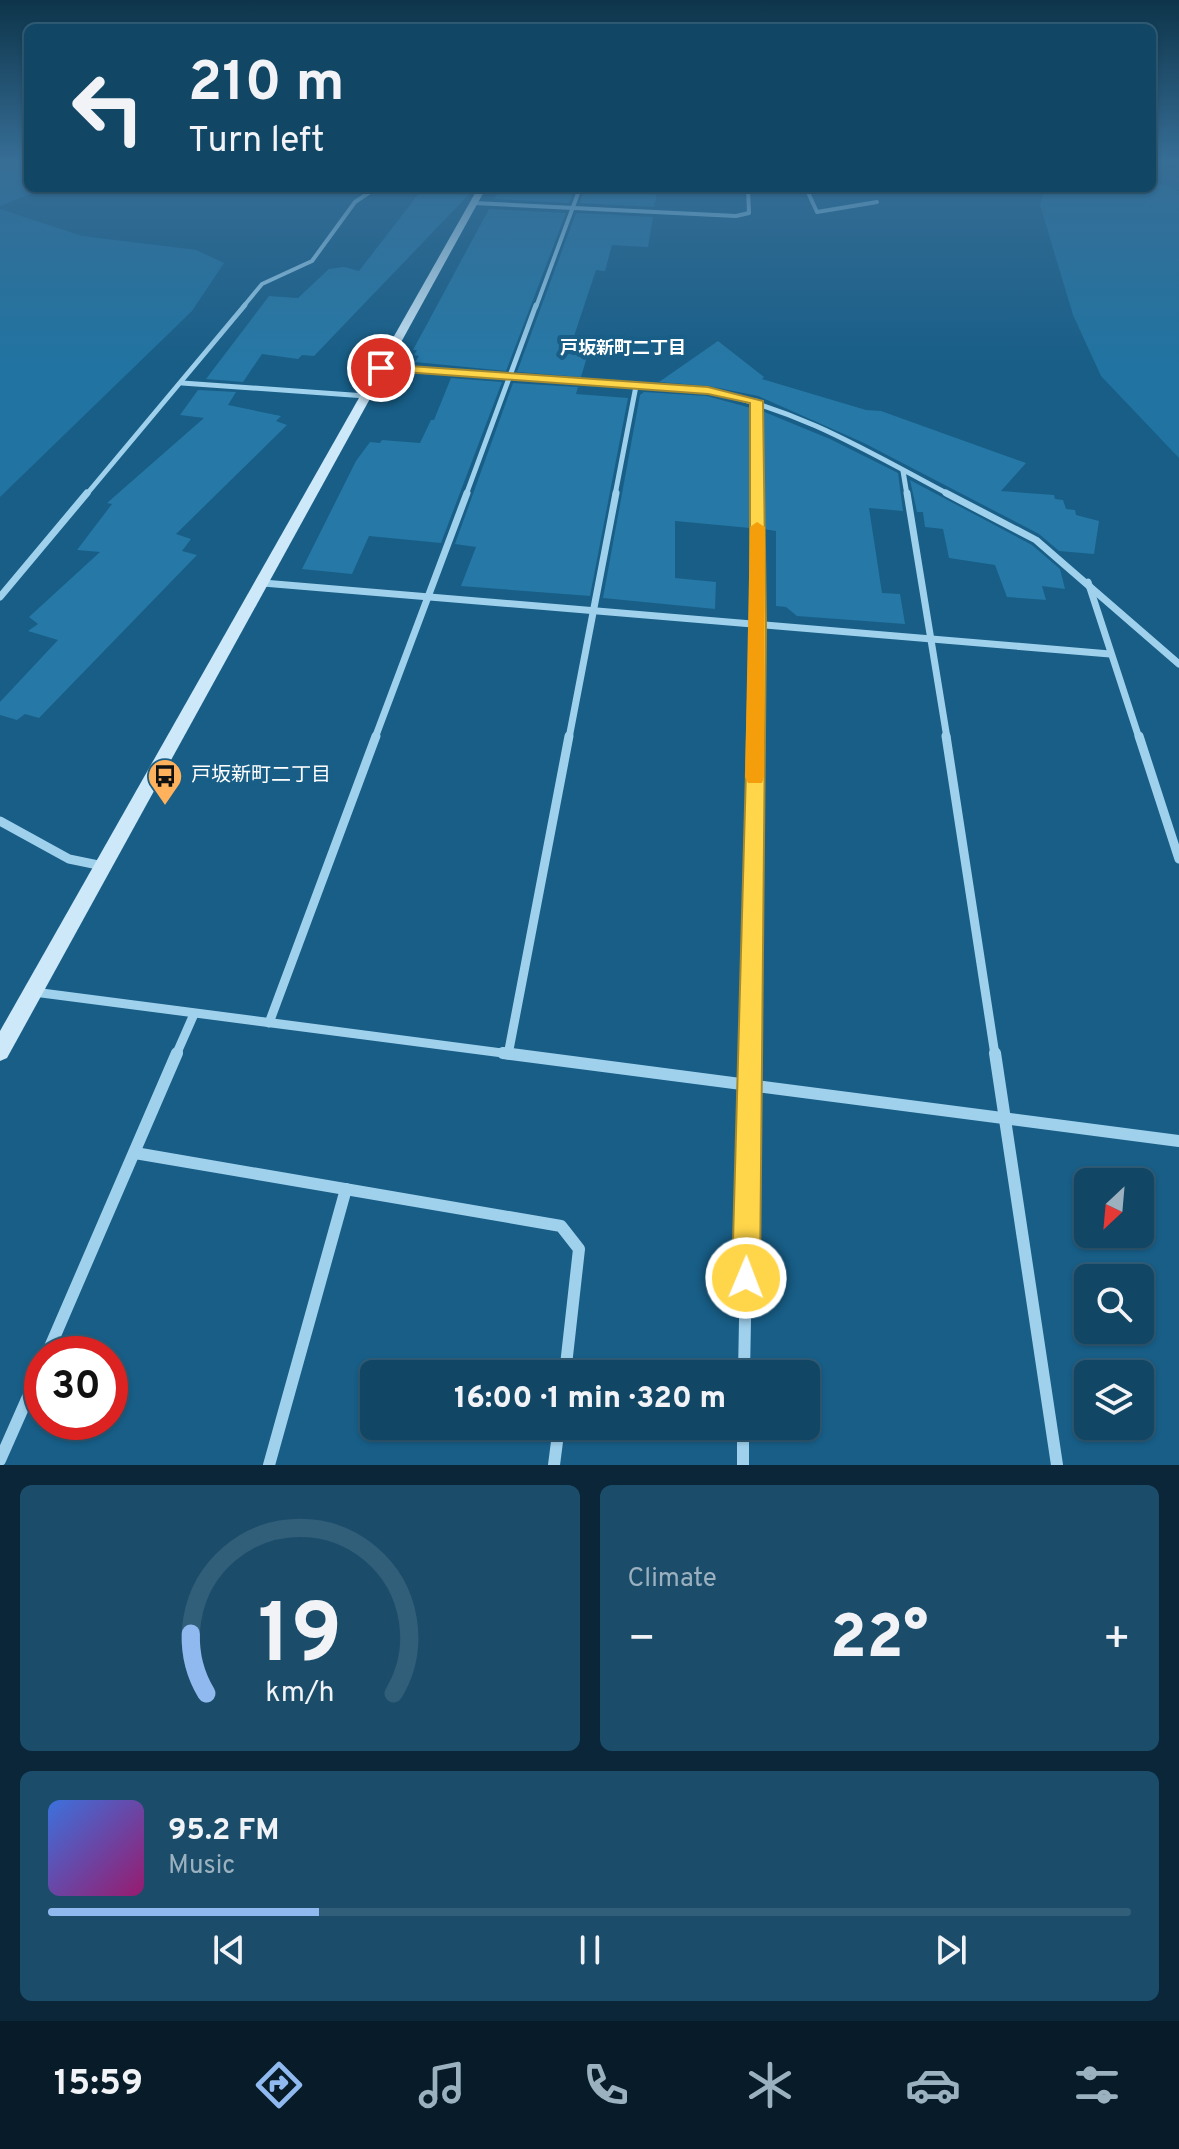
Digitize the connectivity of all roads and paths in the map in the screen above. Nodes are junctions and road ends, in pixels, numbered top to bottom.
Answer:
1 (335, 229) edge
2 (459, 229) edge
3 (565, 229) edge
4 (381, 368) junction
5 (510, 377) junction
6 (182, 383) junction
7 (636, 386) junction
8 (366, 396) junction
9 (756, 401) junction
10 (903, 471) junction
11 (1087, 582) junction
12 (263, 583) junction
13 (429, 595) junction
14 (0, 597) edge
15 (592, 610) junction
16 (758, 625) junction
17 (932, 641) junction
18 (1110, 654) junction
19 (1179, 664) edge
20 (0, 821) edge
21 (1179, 859) edge
22 (103, 866) junction
23 (33, 992) junction
24 (194, 1014) junction
25 (269, 1023) junction
26 (0, 1051) edge
27 (508, 1055) junction
28 (749, 1086) junction
29 (1002, 1118) junction
30 (1179, 1141) edge
31 (135, 1153) junction
32 (346, 1189) junction
33 (55, 1336) edge
34 (567, 1360) edge
35 (744, 1360) edge
36 (24, 1406) edge
37 (557, 1440) edge
38 (743, 1440) edge
39 (0, 1460) edge
40 (269, 1465) edge
41 (554, 1465) edge
42 (743, 1465) edge
43 (1057, 1465) edge

1 - 6 street
2 - 4 street
3 - 5 street
4 - 5 street
4 - 8 street
5 - 7 street
5 - 13 street
6 - 8 street
6 - 14 street
7 - 9 street
7 - 15 street
8 - 12 street
9 - 10 street
9 - 16 street
10 - 11 street
10 - 17 street
11 - 18 street
11 - 19 street
12 - 13 street
12 - 22 street
13 - 15 street
13 - 25 street
15 - 16 street
15 - 27 street
16 - 17 street
16 - 28 street
17 - 18 street
17 - 29 street
18 - 21 street
20 - 22 street
22 - 23 street
23 - 24 street
23 - 26 street
24 - 25 street
24 - 31 street
25 - 27 street
27 - 28 street
28 - 29 street
28 - 35 street
29 - 30 street
29 - 43 street
31 - 32 street
31 - 33 street
32 - 34 street
32 - 40 street
36 - 39 street
37 - 41 street
38 - 42 street

